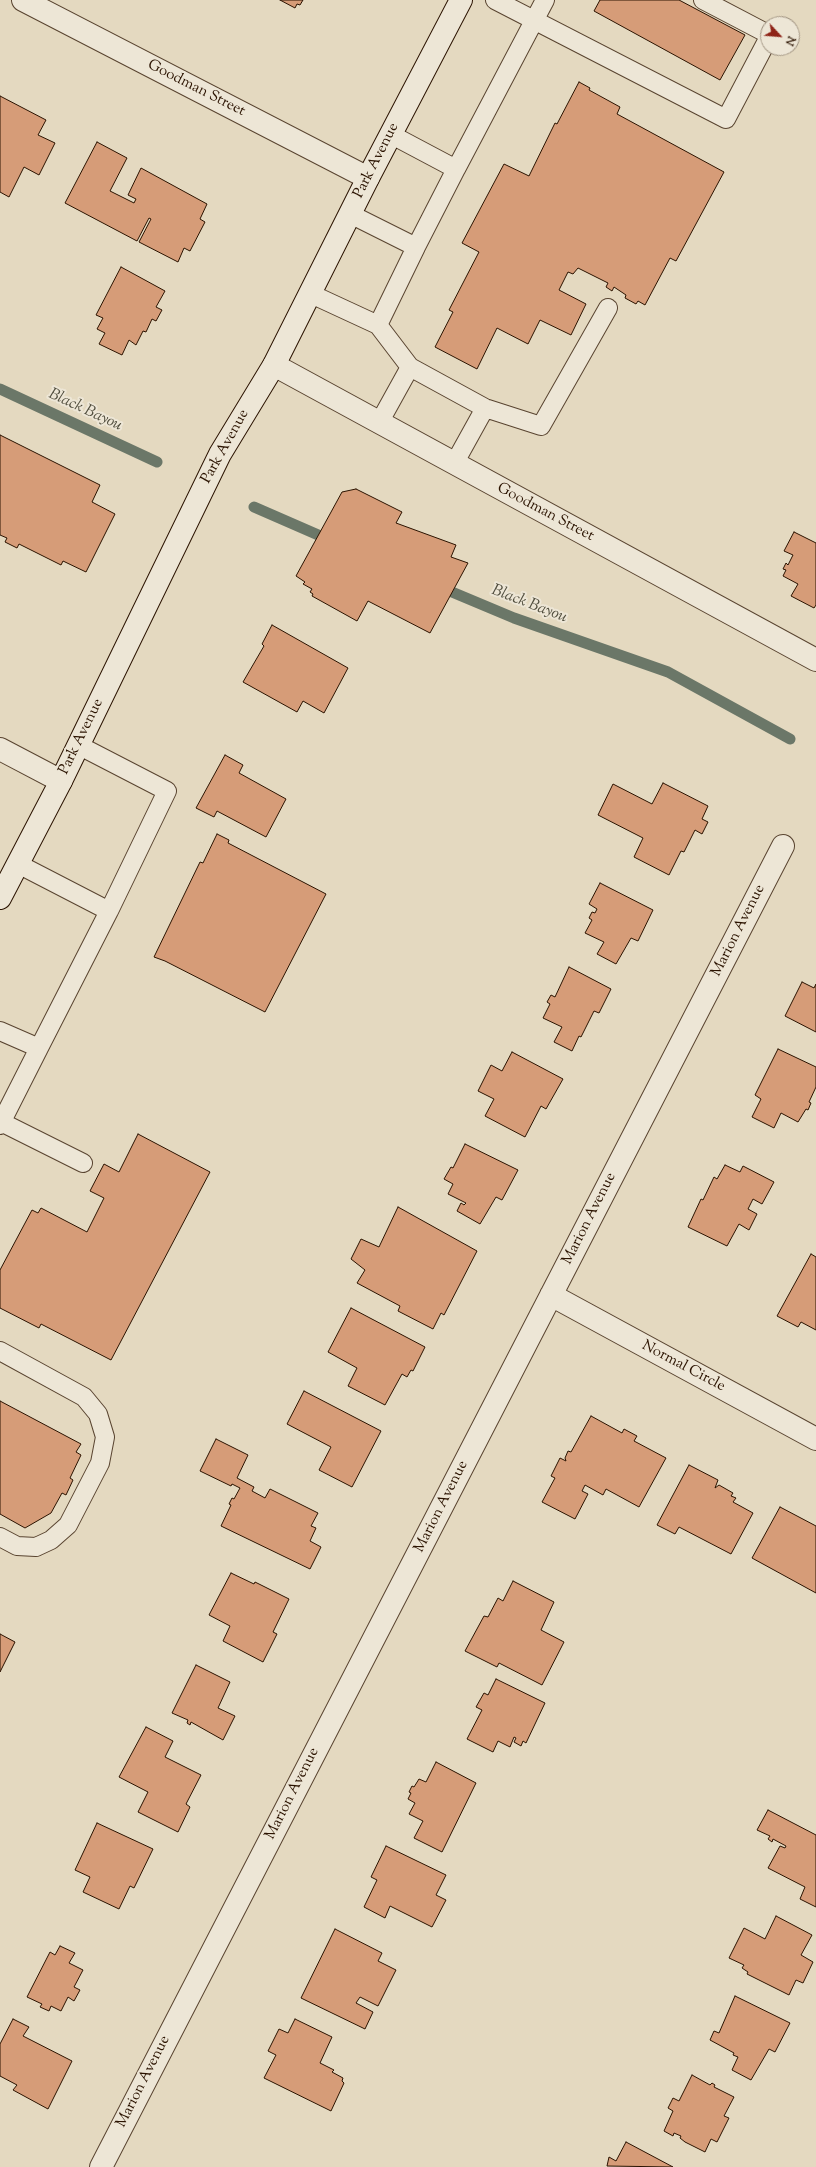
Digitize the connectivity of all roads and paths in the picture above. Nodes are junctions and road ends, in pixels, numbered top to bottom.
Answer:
1 (23, 0) edge
2 (461, 0) edge
3 (495, 0) edge
4 (545, 0) edge
5 (703, 0) edge
6 (534, 21) junction
7 (760, 30) edge
8 (760, 54) edge
9 (390, 134) junction
10 (456, 169) junction
11 (368, 178) junction
12 (350, 214) junction
13 (416, 248) junction
14 (311, 294) junction
15 (608, 308) dead end
16 (378, 325) junction
17 (274, 365) junction
18 (410, 367) junction
19 (485, 408) junction
20 (380, 423) junction
21 (454, 464) junction
22 (816, 660) edge
23 (78, 745) junction
24 (0, 749) edge
25 (61, 781) junction
26 (783, 846) dead end
27 (18, 864) junction
28 (0, 898) edge
29 (109, 911) junction
30 (0, 1031) edge
31 (39, 1048) junction
32 (1, 1124) edge
33 (83, 1163) dead end
34 (551, 1295) junction
35 (0, 1351) edge
36 (816, 1439) edge
37 (0, 1537) edge
38 (101, 2167) edge

1 - 11 street, Goodman Street
2 - 9 street, Park Avenue
3 - 6 lane
4 - 6 lane
5 - 7 lane
6 - 8 lane
6 - 10 lane
9 - 10 lane
9 - 11 street, Park Avenue
10 - 13 lane
11 - 12 street, Park Avenue
12 - 13 lane
12 - 14 street, Park Avenue
13 - 16 lane
14 - 16 lane
14 - 17 street, Park Avenue
15 - 19 lane
16 - 18 lane
17 - 20 street, Goodman Street
17 - 23 street, Park Avenue
18 - 19 lane
18 - 20 lane
19 - 21 lane
20 - 21 street, Goodman Street
21 - 22 street, Goodman Street
23 - 25 street, Park Avenue
23 - 29 lane
24 - 25 street
25 - 27 street, Park Avenue
26 - 34 street, Marion Avenue
27 - 28 street, Park Avenue
27 - 29 lane
29 - 31 lane
30 - 31 lane
31 - 32 lane
32 - 33 lane
34 - 36 street, Normal Circle
34 - 38 street, Marion Avenue
35 - 37 lane

